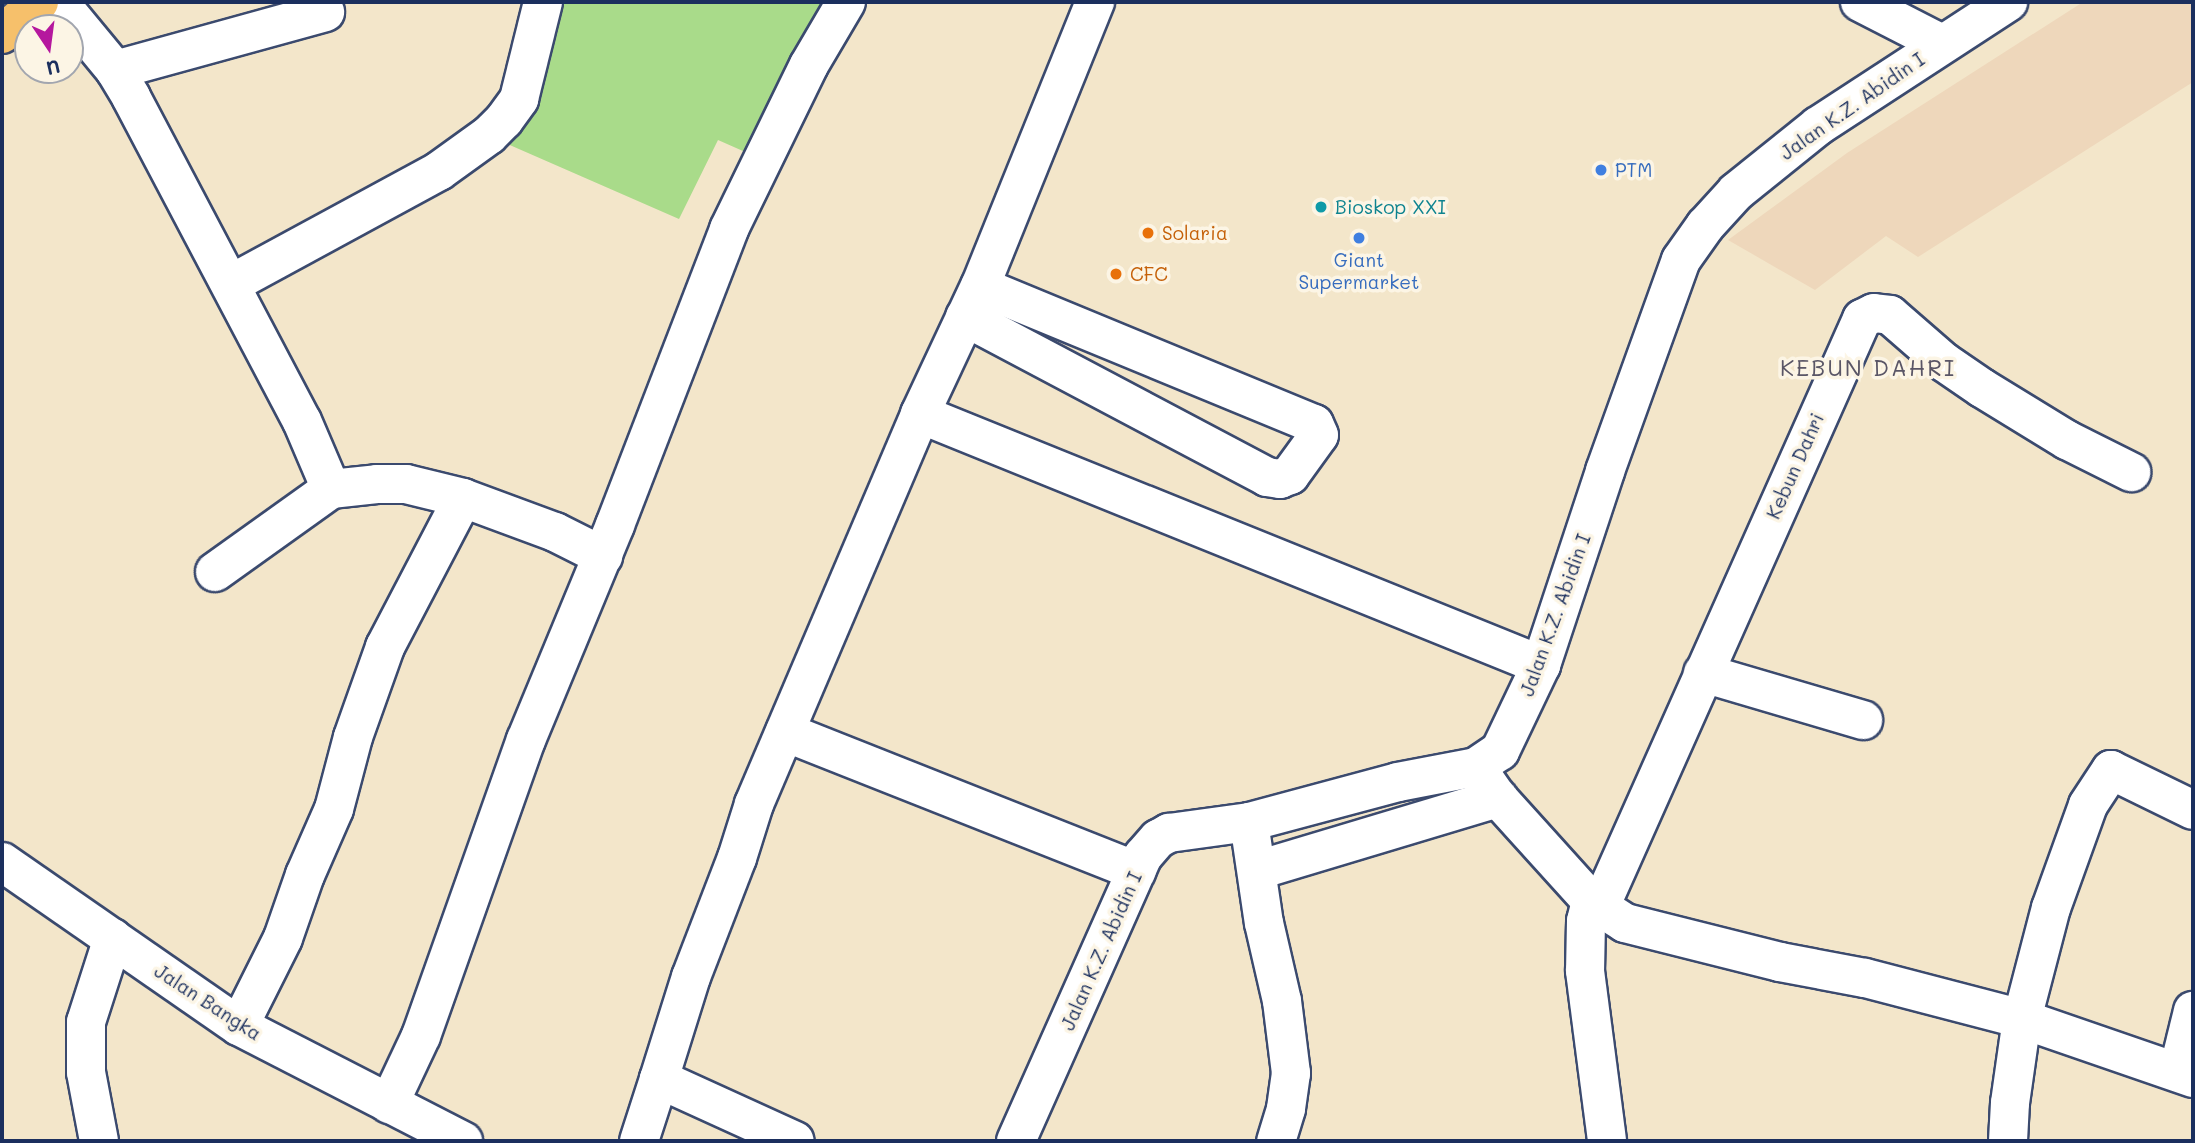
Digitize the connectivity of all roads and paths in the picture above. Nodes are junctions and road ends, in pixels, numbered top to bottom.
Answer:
1 (39, 2) edge
2 (59, 2) edge
3 (543, 2) edge
4 (846, 2) edge
5 (1095, 2) edge
6 (1860, 2) edge
7 (2008, 2) edge
8 (325, 12) dead end
9 (2, 34) edge
10 (1942, 44) junction
11 (115, 70) junction
12 (231, 284) junction
13 (973, 301) junction
14 (920, 414) junction
15 (2131, 472) dead end
16 (331, 489) junction
17 (463, 498) junction
18 (603, 556) junction
19 (215, 572) dead end
20 (1541, 665) junction
21 (1703, 673) junction
22 (1863, 720) dead end
23 (785, 732) junction
24 (1476, 766) junction
25 (1498, 798) junction
26 (2193, 810) edge
27 (1249, 822) junction
28 (2, 862) edge
29 (1258, 870) junction
30 (1136, 871) junction
31 (1596, 904) junction
32 (113, 938) junction
33 (2193, 1011) edge
34 (2022, 1019) junction
35 (239, 1026) junction
36 (2186, 1075) edge
37 (659, 1079) junction
38 (389, 1104) junction
39 (422, 1132) edge
40 (100, 1141) edge
41 (463, 1141) edge
42 (639, 1141) edge
43 (795, 1141) edge
44 (1016, 1141) edge
45 (1276, 1141) edge
46 (1607, 1141) edge
47 (2008, 1141) edge

1 - 9 main road
2 - 11 street
3 - 12 street
4 - 18 street
5 - 13 street
6 - 10 street
7 - 10 street, Jalan K.Z. Abidin I
8 - 11 street
10 - 20 street, Jalan K.Z. Abidin I
11 - 12 street
12 - 16 street
13 - 13 street
13 - 14 street
14 - 20 street
14 - 23 street
15 - 21 street, Kebun Dahri
16 - 17 street
16 - 19 street
17 - 18 street
17 - 35 street
18 - 38 street
20 - 24 street, Jalan K.Z. Abidin I
21 - 22 street
21 - 31 street, Kebun Dahri
23 - 30 street
23 - 37 street
24 - 25 street
24 - 27 street, Jalan K.Z. Abidin I
25 - 29 street
25 - 31 street
26 - 34 street
27 - 29 street
27 - 30 street, Jalan K.Z. Abidin I
28 - 32 street, Jalan Bangka
29 - 45 street
30 - 44 street, Jalan K.Z. Abidin I
31 - 34 street
31 - 46 street, Kebun Dahri
32 - 35 street, Jalan Bangka
32 - 40 street
33 - 36 street
34 - 36 street
34 - 47 street
35 - 38 street, Jalan Bangka
37 - 42 street
37 - 43 street
38 - 39 street, Jalan Bangka
39 - 41 street, Jalan Bangka

